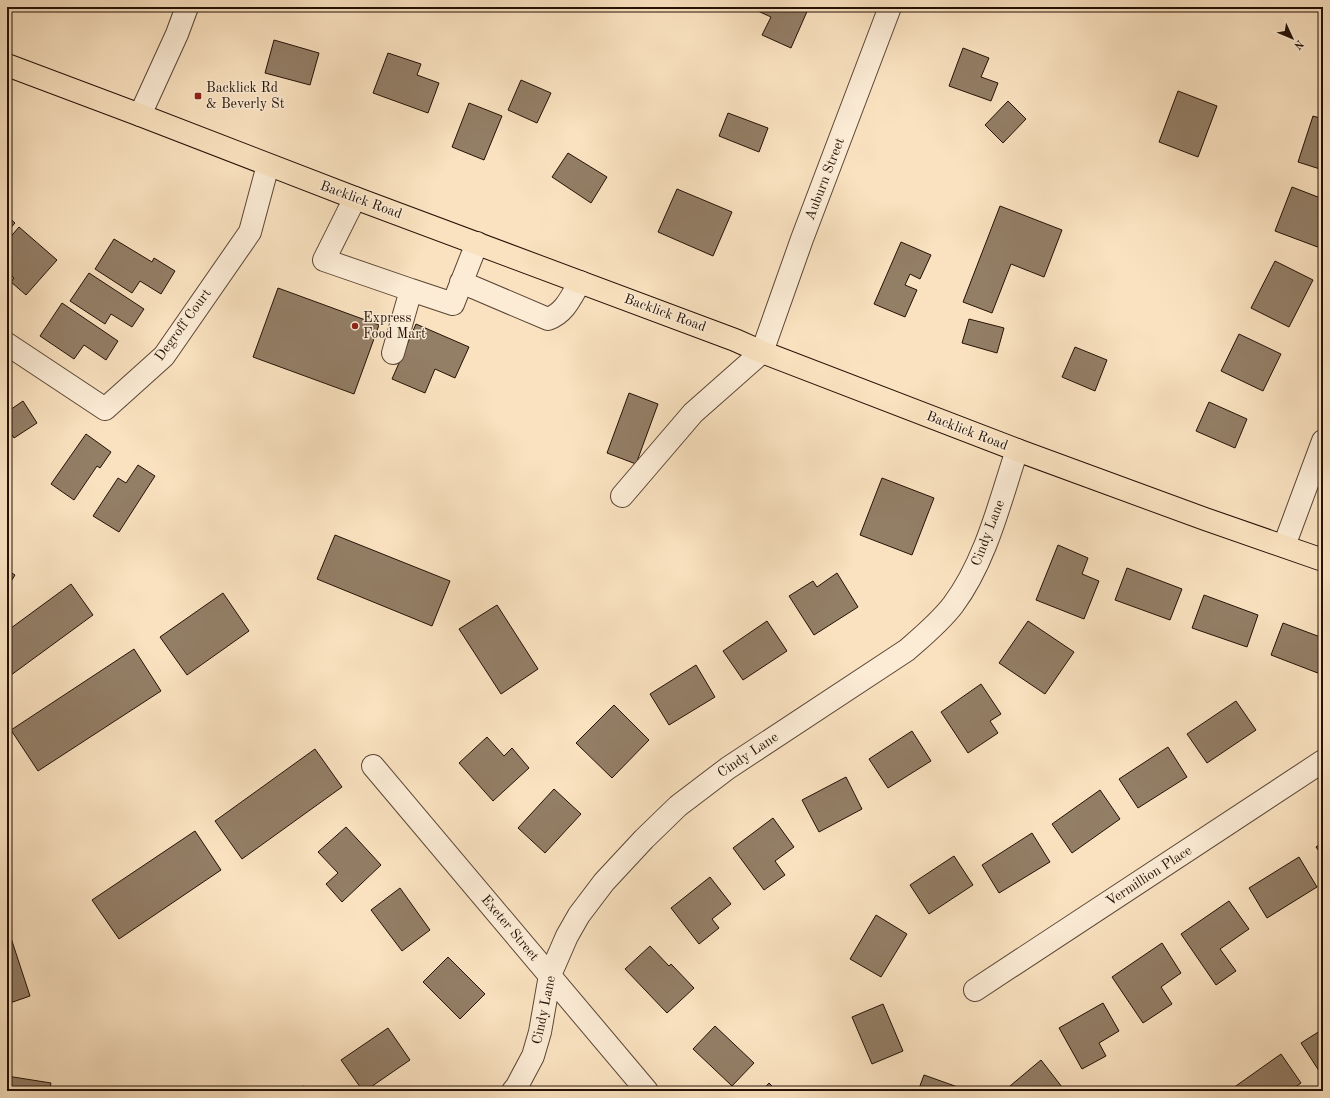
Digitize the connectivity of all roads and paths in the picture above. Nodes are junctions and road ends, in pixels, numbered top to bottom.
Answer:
1 (187, 7) edge
2 (890, 7) edge
3 (7, 65) edge
4 (140, 115) junction
5 (268, 165) junction
6 (354, 198) junction
7 (477, 243) junction
8 (461, 282) junction
9 (580, 282) junction
10 (411, 290) junction
11 (7, 344) edge
12 (762, 352) junction
13 (393, 353) dead end
14 (1323, 441) edge
15 (1017, 450) junction
16 (622, 496) dead end
17 (1284, 546) junction
18 (1323, 560) edge
19 (1323, 761) edge
20 (373, 766) dead end
21 (550, 975) junction
22 (975, 990) dead end
23 (513, 1091) edge
24 (647, 1091) edge

1 - 4 street
2 - 12 street, Auburn Street
3 - 4 main road, Backlick Road
4 - 5 main road, Backlick Road
5 - 6 main road, Backlick Road
5 - 11 street, Degroff Court
6 - 7 main road, Backlick Road
6 - 10 street
7 - 8 street
7 - 9 main road, Backlick Road
8 - 9 street
8 - 10 street
9 - 12 main road, Backlick Road
10 - 13 street
12 - 15 main road, Backlick Road
12 - 16 street
14 - 17 street
15 - 17 main road, Backlick Road
15 - 21 street, Cindy Lane
17 - 18 main road, Backlick Road
19 - 22 street, Vermillion Place
20 - 21 street, Exeter Street
21 - 23 street, Cindy Lane
21 - 24 street, Exeter Street

